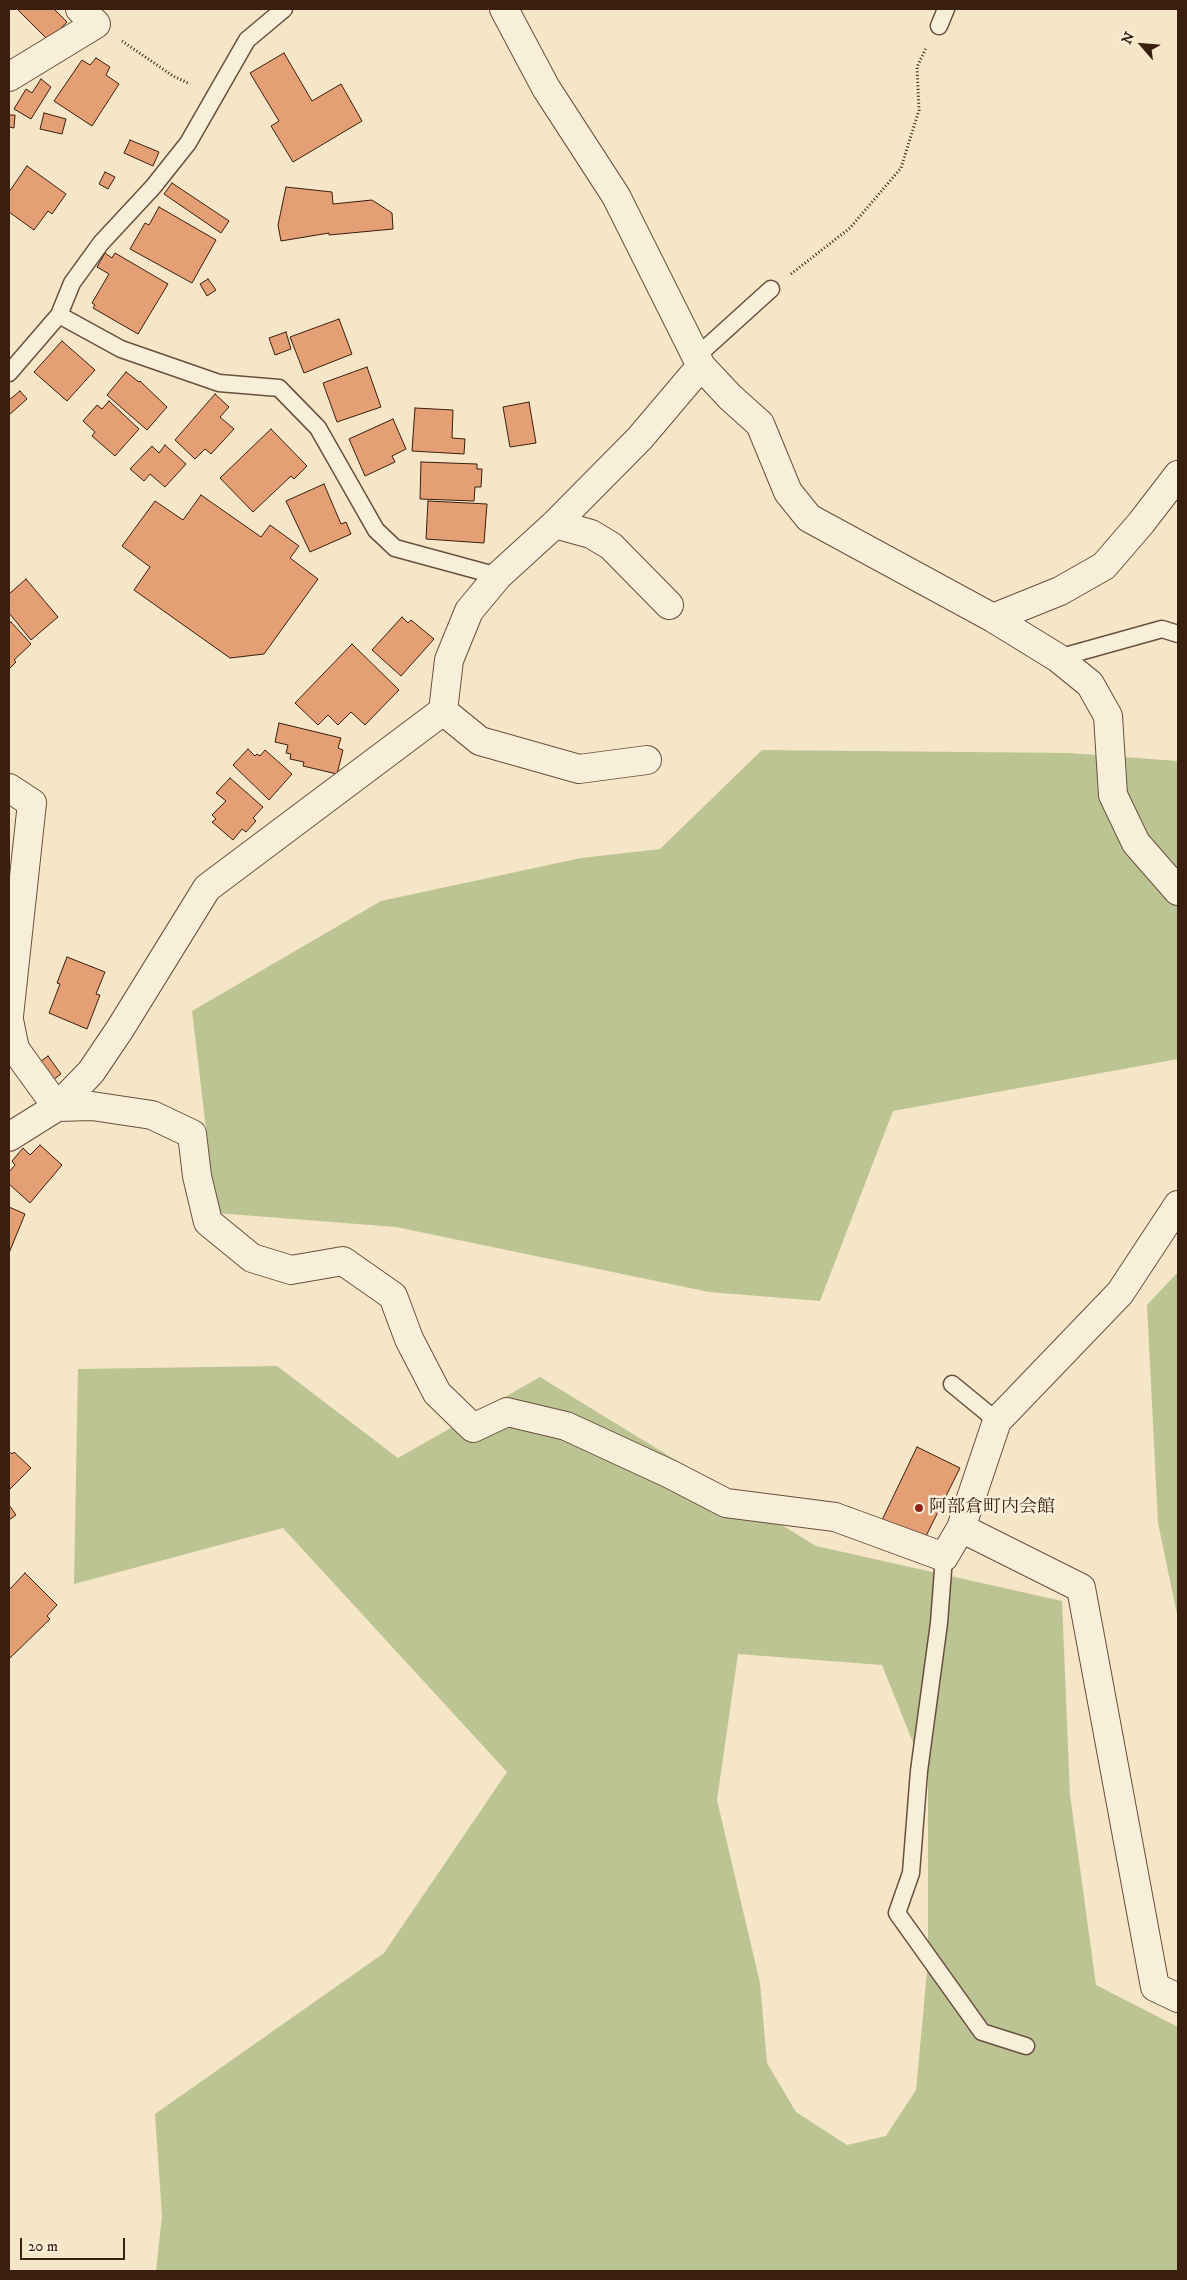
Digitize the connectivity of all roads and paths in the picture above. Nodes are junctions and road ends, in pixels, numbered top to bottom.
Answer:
1 (284, 9) edge
2 (504, 9) edge
3 (946, 9) edge
4 (88, 16) edge
5 (939, 26) joint
6 (9, 77) edge
7 (215, 95) junction
8 (771, 289) joint
9 (59, 315) junction
10 (699, 361) junction
11 (9, 373) edge
12 (1178, 476) edge
13 (555, 524) junction
14 (498, 576) junction
15 (669, 605) dead end
16 (993, 618) junction
17 (1178, 634) edge
18 (1058, 658) junction
19 (443, 711) junction
20 (647, 760) dead end
21 (9, 788) edge
22 (1178, 890) edge
23 (9, 1016) edge
24 (9, 1020) edge
25 (57, 1107) junction
26 (9, 1137) edge
27 (1178, 1205) edge
28 (952, 1384) dead end
29 (997, 1421) junction
30 (961, 1528) junction
31 (944, 1556) junction
32 (1167, 1992) edge
33 (1178, 2013) edge
34 (1026, 2046) dead end

1 - 7 lane
2 - 10 street
3 - 5 lane
4 - 6 street
4 - 7 path
5 - 8 path
7 - 9 lane
8 - 10 lane
9 - 11 lane
9 - 14 lane
10 - 13 street
10 - 16 street
12 - 16 street
13 - 14 street
13 - 15 street
14 - 19 street
16 - 18 street
17 - 18 lane
18 - 22 street
19 - 20 street
19 - 25 street
21 - 23 street
24 - 25 street
25 - 26 street
25 - 31 street
27 - 29 street
28 - 29 lane
29 - 30 street
30 - 31 street
30 - 32 street
31 - 34 lane
32 - 33 street

